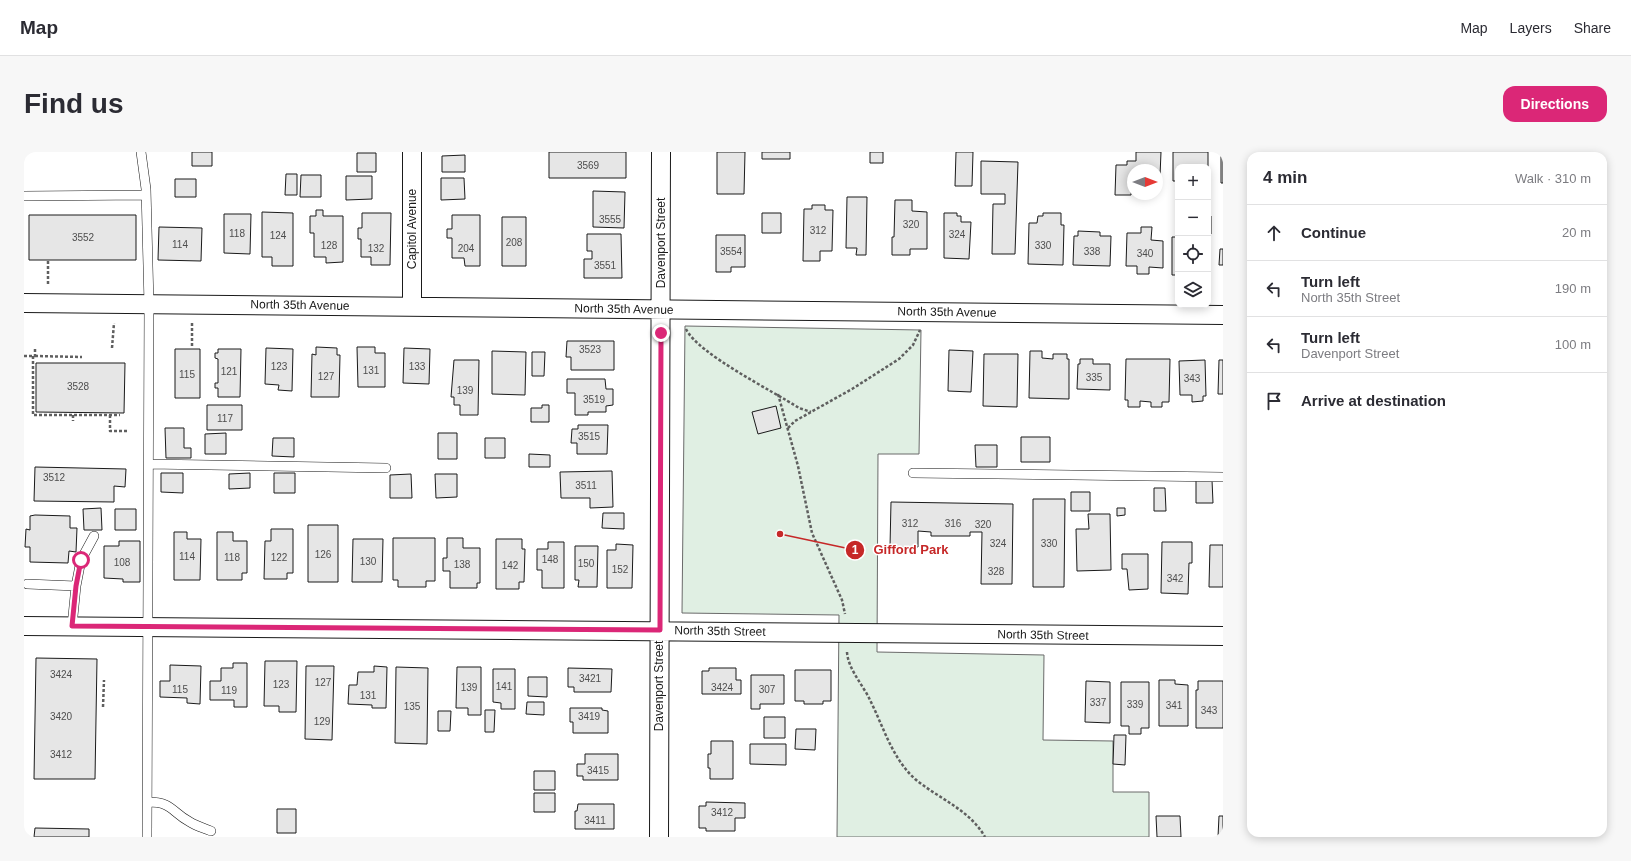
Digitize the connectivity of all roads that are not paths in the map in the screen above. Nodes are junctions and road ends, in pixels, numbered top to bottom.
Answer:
1 (141, 152) edge
2 (412, 152) edge
3 (661, 152) edge
4 (146, 195) junction
5 (24, 196) edge
6 (24, 303) edge
7 (149, 304) junction
8 (412, 306) junction
9 (661, 309) junction
10 (1223, 316) edge
11 (149, 464) junction
12 (386, 468) dead end
13 (913, 474) dead end
14 (1223, 477) edge
15 (94, 536) dead end
16 (28, 584) dead end
17 (76, 586) junction
18 (24, 626) edge
19 (72, 626) junction
20 (149, 627) junction
21 (660, 630) junction
22 (1223, 636) edge
23 (148, 802) junction
24 (211, 831) dead end
25 (147, 837) edge
26 (659, 837) edge

1 - 4 lane
2 - 8 street, Capitol Avenue
3 - 9 street, Davenport Street
4 - 5 lane
4 - 7 lane
6 - 7 street, North 35th Avenue
7 - 8 street, North 35th Avenue
7 - 11 lane
8 - 9 street, North 35th Avenue
9 - 10 street, North 35th Avenue
9 - 21 street, Davenport Street
11 - 12 lane
11 - 20 lane
13 - 14 lane
15 - 17 lane
16 - 17 lane
17 - 19 lane
18 - 19 street, North 35th Street
19 - 20 street, North 35th Street
20 - 21 street, North 35th Street
20 - 23 lane
21 - 22 street, North 35th Street
21 - 26 street, Davenport Street
23 - 24 lane
23 - 25 lane

